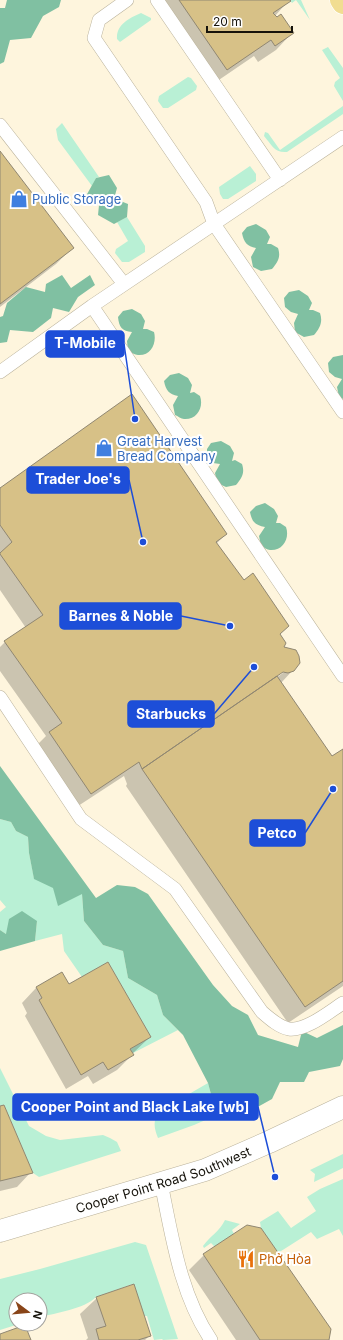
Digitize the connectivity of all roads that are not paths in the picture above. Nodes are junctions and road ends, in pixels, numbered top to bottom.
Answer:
1 (127, 0) edge
2 (157, 0) edge
3 (341, 0) edge
4 (343, 3) edge
5 (0, 125) edge
6 (343, 137) edge
7 (280, 180) junction
8 (214, 224) junction
9 (124, 284) junction
10 (92, 306) junction
11 (0, 372) edge
12 (343, 412) edge
13 (343, 676) edge
14 (0, 697) edge
15 (343, 1003) edge
16 (343, 1107) edge
17 (161, 1183) junction
18 (0, 1231) edge
19 (211, 1340) edge

1 - 8 lane
2 - 7 lane
3 - 4 main road
5 - 9 lane
6 - 7 lane
7 - 8 lane
8 - 9 lane
8 - 12 lane
9 - 10 lane
10 - 11 lane
10 - 13 lane
14 - 15 lane
16 - 17 main road, Cooper Point Road Southwest
17 - 18 main road, Cooper Point Road Southwest
17 - 19 lane

